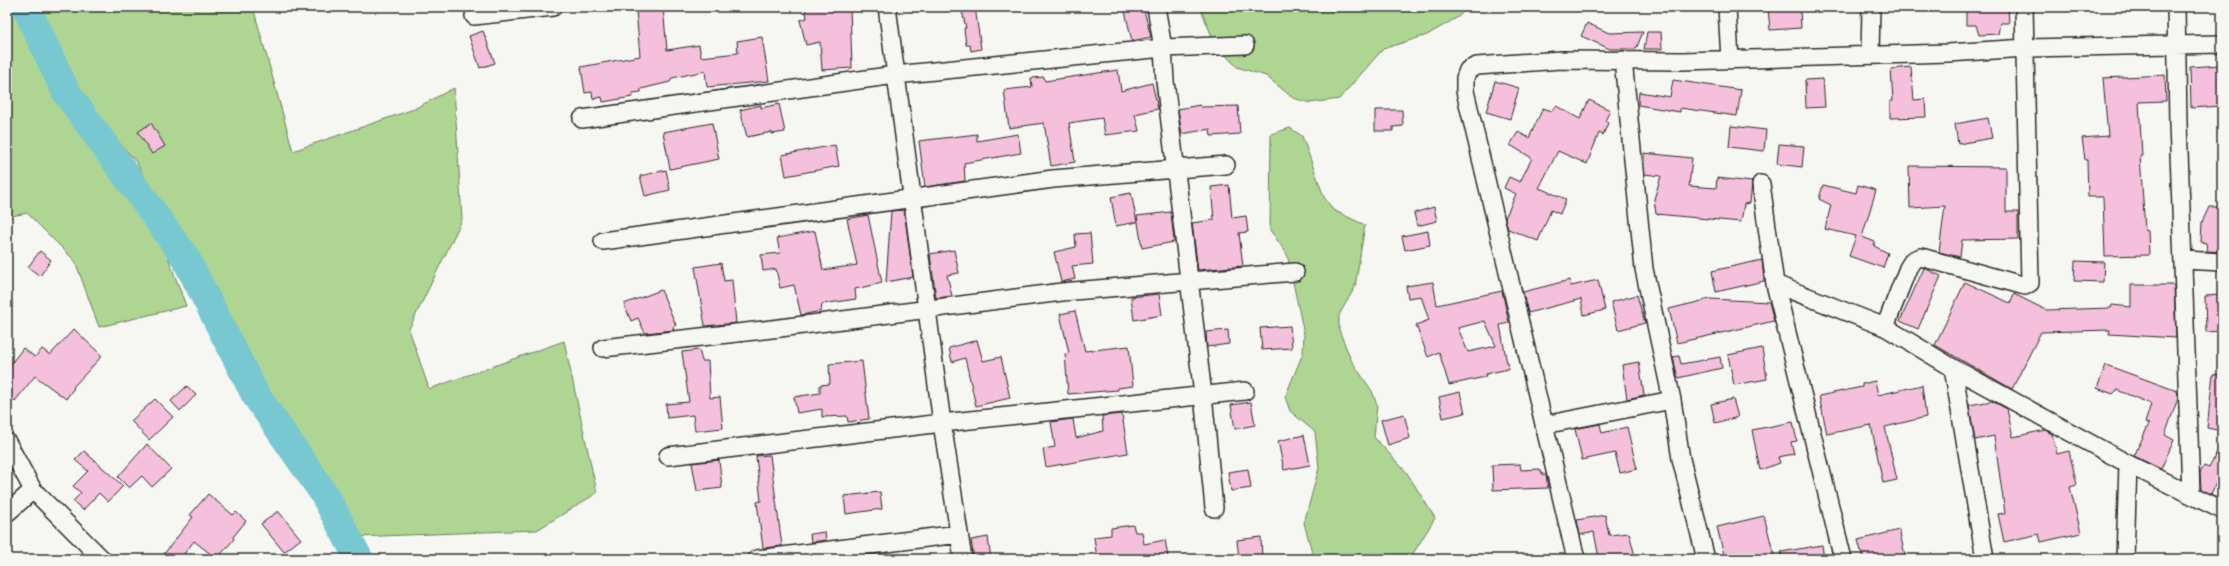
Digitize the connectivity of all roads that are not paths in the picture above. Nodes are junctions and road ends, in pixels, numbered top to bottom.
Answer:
1 (553, 7) edge
2 (887, 7) edge
3 (1156, 7) edge
4 (1727, 7) edge
5 (1870, 7) edge
6 (2024, 7) edge
7 (2176, 7) edge
8 (474, 16) dead end
9 (2222, 44) edge
10 (1244, 45) dead end
11 (2178, 45) junction
12 (1163, 48) junction
13 (2026, 48) junction
14 (1870, 54) junction
15 (1623, 60) junction
16 (1730, 60) junction
17 (895, 75) junction
18 (582, 120) dead end
19 (1226, 165) dead end
20 (1176, 169) junction
21 (1761, 184) dead end
22 (913, 199) junction
23 (603, 241) dead end
24 (2184, 260) junction
25 (2222, 262) edge
26 (1296, 272) dead end
27 (1189, 280) junction
28 (1775, 284) junction
29 (927, 310) junction
30 (1885, 327) junction
31 (603, 348) dead end
32 (1953, 368) junction
33 (1245, 391) dead end
34 (1203, 396) junction
35 (1672, 400) junction
36 (942, 423) junction
37 (1544, 425) junction
38 (7, 442) edge
39 (668, 456) dead end
40 (2128, 464) junction
41 (33, 490) junction
42 (2191, 493) junction
43 (1214, 508) dead end
44 (2222, 510) edge
45 (7, 513) edge
46 (959, 534) junction
47 (102, 559) edge
48 (757, 559) edge
49 (963, 559) edge
50 (1576, 559) edge
51 (1706, 559) edge
52 (1843, 559) edge
53 (1985, 559) edge
54 (2125, 559) edge

1 - 8 street
2 - 17 street
3 - 12 street
4 - 16 street
5 - 14 street
6 - 13 street
7 - 11 street
9 - 11 street
10 - 12 street
11 - 13 street
11 - 24 street
12 - 17 street
12 - 20 street
13 - 14 street
13 - 30 street
14 - 16 street
15 - 16 street
15 - 35 street
15 - 37 street
17 - 18 street
17 - 22 street
19 - 20 street
20 - 22 street
20 - 27 street
21 - 28 street
22 - 23 street
22 - 29 street
24 - 25 street
24 - 42 street
26 - 27 street
27 - 29 street
27 - 34 street
28 - 30 street
28 - 52 street
29 - 31 street
29 - 36 street
30 - 32 street
32 - 40 street
32 - 53 street
33 - 34 street
34 - 36 street
34 - 43 street
35 - 37 street
35 - 51 street
36 - 39 street
36 - 46 street
37 - 50 street
38 - 41 street
40 - 42 street
40 - 54 street
41 - 45 street
41 - 47 street
42 - 44 street
46 - 48 street
46 - 49 street

